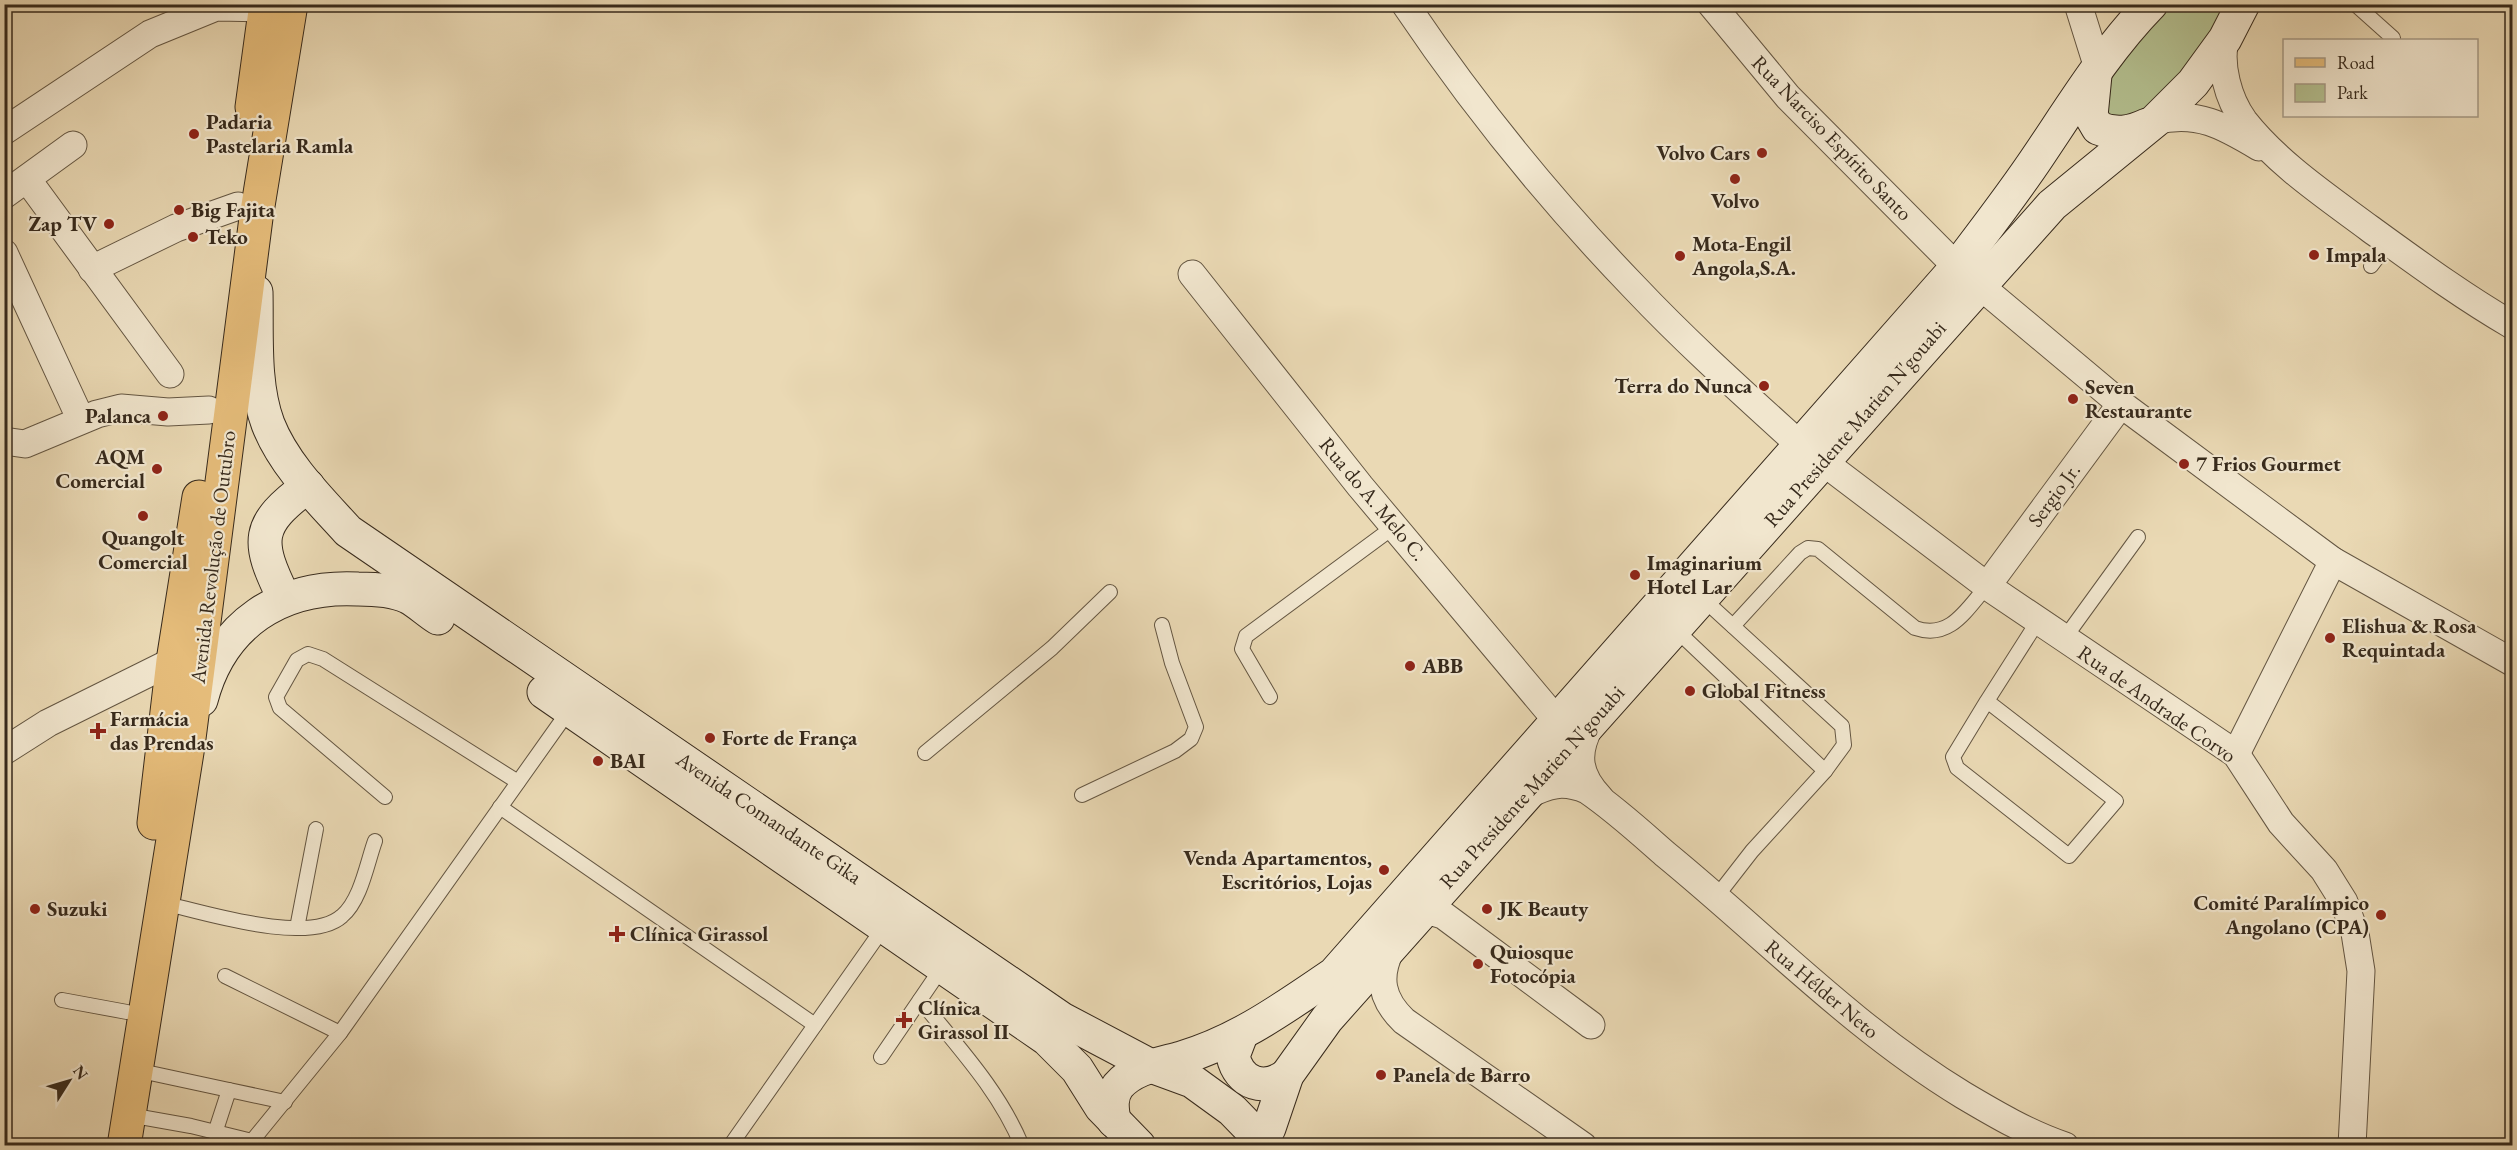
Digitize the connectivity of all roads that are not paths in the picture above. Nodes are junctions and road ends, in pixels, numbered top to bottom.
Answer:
1 (1405, 4) edge
2 (1711, 4) edge
3 (2078, 4) edge
4 (2151, 4) edge
5 (2223, 4) edge
6 (2243, 4) edge
7 (2355, 4) edge
8 (274, 6) edge
9 (2393, 38) dead end
10 (2225, 39) junction
11 (2097, 69) junction
12 (2155, 121) junction
13 (4, 130) edge
14 (72, 145) dead end
15 (2288, 165) junction
16 (27, 179) junction
17 (4, 195) edge
18 (247, 212) junction
19 (2390, 243) junction
20 (4, 253) edge
21 (2372, 267) dead end
22 (92, 269) junction
23 (1192, 274) dead end
24 (1968, 276) junction
25 (2512, 325) edge
26 (170, 374) dead end
27 (2121, 405) junction
28 (209, 410) junction
29 (81, 420) junction
30 (4, 441) edge
31 (1811, 453) junction
32 (308, 486) junction
33 (1395, 526) junction
34 (2138, 537) dead end
35 (2333, 561) junction
36 (1987, 586) junction
37 (1110, 592) dead end
38 (1701, 597) junction
39 (284, 598) junction
40 (2038, 621) junction
41 (1162, 625) dead end
42 (1733, 626) junction
43 (1674, 628) junction
44 (2064, 639) junction
45 (173, 661) junction
46 (2512, 662) edge
47 (1270, 697) dead end
48 (1987, 701) junction
49 (570, 709) junction
50 (1594, 718) junction
51 (1558, 722) junction
52 (188, 746) junction
53 (4, 751) edge
54 (925, 753) dead end
55 (2236, 754) junction
56 (1825, 771) junction
57 (518, 783) junction
58 (1082, 795) dead end
59 (1525, 796) junction
60 (385, 797) dead end
61 (1600, 799) junction
62 (500, 807) junction
63 (316, 829) dead end
64 (375, 841) dead end
65 (1717, 896) junction
66 (163, 903) junction
67 (1434, 907) junction
68 (884, 927) junction
69 (297, 928) junction
70 (1393, 945) junction
71 (943, 966) junction
72 (225, 976) dead end
73 (62, 1000) dead end
74 (920, 1000) junction
75 (127, 1012) junction
76 (1327, 1019) junction
77 (1404, 1020) junction
78 (815, 1024) junction
79 (1591, 1025) dead end
80 (340, 1033) junction
81 (1241, 1035) junction
82 (881, 1057) dead end
83 (1151, 1066) junction
84 (136, 1070) junction
85 (1287, 1075) junction
86 (229, 1090) junction
87 (285, 1102) junction
88 (127, 1130) edge
89 (215, 1133) junction
90 (1131, 1139) edge
91 (1263, 1144) edge
92 (102, 1146) edge
93 (730, 1146) edge
94 (1022, 1146) edge
95 (1582, 1146) edge
96 (2065, 1146) edge
97 (2352, 1146) edge

1 - 31 street, Rua de Andrade Corvo
2 - 24 street, Rua Narciso Espírito Santo
3 - 11 street
4 - 11 street, Rua Presidente Marien N'gouabi
5 - 10 street
6 - 10 street, Rua Presidente Marien N'gouabi
7 - 9 lane
8 - 13 street
8 - 18 main road, Avenida Revolução de Outubro
10 - 12 street, Rua Presidente Marien N'gouabi
10 - 15 street
11 - 12 street
11 - 24 street, Rua Presidente Marien N'gouabi
12 - 15 street
12 - 24 street, Rua Presidente Marien N'gouabi
14 - 16 street
15 - 19 street
16 - 17 street
16 - 22 street
18 - 22 street
18 - 28 main road, Avenida Revolução de Outubro
18 - 32 street, Avenida Comandante Gika
18 - 52 main road, Avenida Revolução de Outubro
19 - 21 lane
19 - 25 street
20 - 29 street
22 - 26 street
23 - 33 street, Rua do A. Melo C.
24 - 27 street, Rua Narciso Espírito Santo
24 - 31 street, Rua Presidente Marien N'gouabi
27 - 35 street, Rua Narciso Espírito Santo
27 - 36 street, Sergio Jr.
28 - 29 street
28 - 45 main road, Avenida Revolução de Outubro
29 - 30 street
31 - 36 street, Rua de Andrade Corvo
31 - 38 street, Rua Presidente Marien N'gouabi
31 - 51 street, Rua Presidente Marien N'gouabi
32 - 39 street
32 - 83 street, Avenida Comandante Gika
33 - 47 lane
33 - 51 street, Rua do A. Melo C.
34 - 44 lane
35 - 46 street, Rua Narciso Espírito Santo
35 - 55 street
36 - 40 street, Rua de Andrade Corvo
36 - 42 lane
37 - 54 lane
38 - 42 lane
38 - 43 street, Rua Presidente Marien N'gouabi
39 - 49 street, Avenida Comandante Gika
39 - 52 street, Avenida Comandante Gika
40 - 44 street, Rua de Andrade Corvo
40 - 48 lane
41 - 58 lane
42 - 56 lane
43 - 50 street, Rua Presidente Marien N'gouabi
43 - 56 lane
44 - 55 street, Rua de Andrade Corvo
45 - 53 street
45 - 75 main road, Avenida Revolução de Outubro
48 - 48 lane
49 - 57 lane
49 - 68 street, Avenida Comandante Gika
50 - 59 street, Rua Presidente Marien N'gouabi
50 - 61 street, Rua Hélder Neto
51 - 81 street, Rua Presidente Marien N'gouabi
52 - 66 main road, Avenida Revolução de Outubro
55 - 97 street, Rua de Andrade Corvo
56 - 65 lane
57 - 60 lane
57 - 62 lane
59 - 61 street, Rua Hélder Neto
59 - 67 street, Rua Presidente Marien N'gouabi
61 - 65 street, Rua Hélder Neto
62 - 78 lane
62 - 80 lane
63 - 69 lane
64 - 69 lane
65 - 96 street, Rua Hélder Neto
66 - 69 lane
66 - 84 main road, Avenida Revolução de Outubro
67 - 70 street, Rua Presidente Marien N'gouabi
67 - 79 street
68 - 71 street, Avenida Comandante Gika
68 - 78 lane
70 - 76 street, Rua Presidente Marien N'gouabi
70 - 77 street
71 - 74 lane
71 - 90 street, Avenida Comandante Gika
72 - 80 lane
73 - 75 lane
74 - 82 lane
74 - 94 lane
75 - 92 main road, Avenida Revolução de Outubro
76 - 77 street
76 - 85 street, Rua Presidente Marien N'gouabi
77 - 95 street
78 - 93 lane
80 - 87 lane
81 - 83 street, Rua Presidente Marien N'gouabi
81 - 85 street
83 - 90 street, Rua Presidente Marien N'gouabi
83 - 91 street, Avenida Comandante Gika
84 - 86 lane
84 - 88 main road, Avenida Revolução de Outubro
85 - 91 street, Rua Presidente Marien N'gouabi
86 - 87 lane
86 - 89 lane
87 - 89 lane
88 - 89 lane

